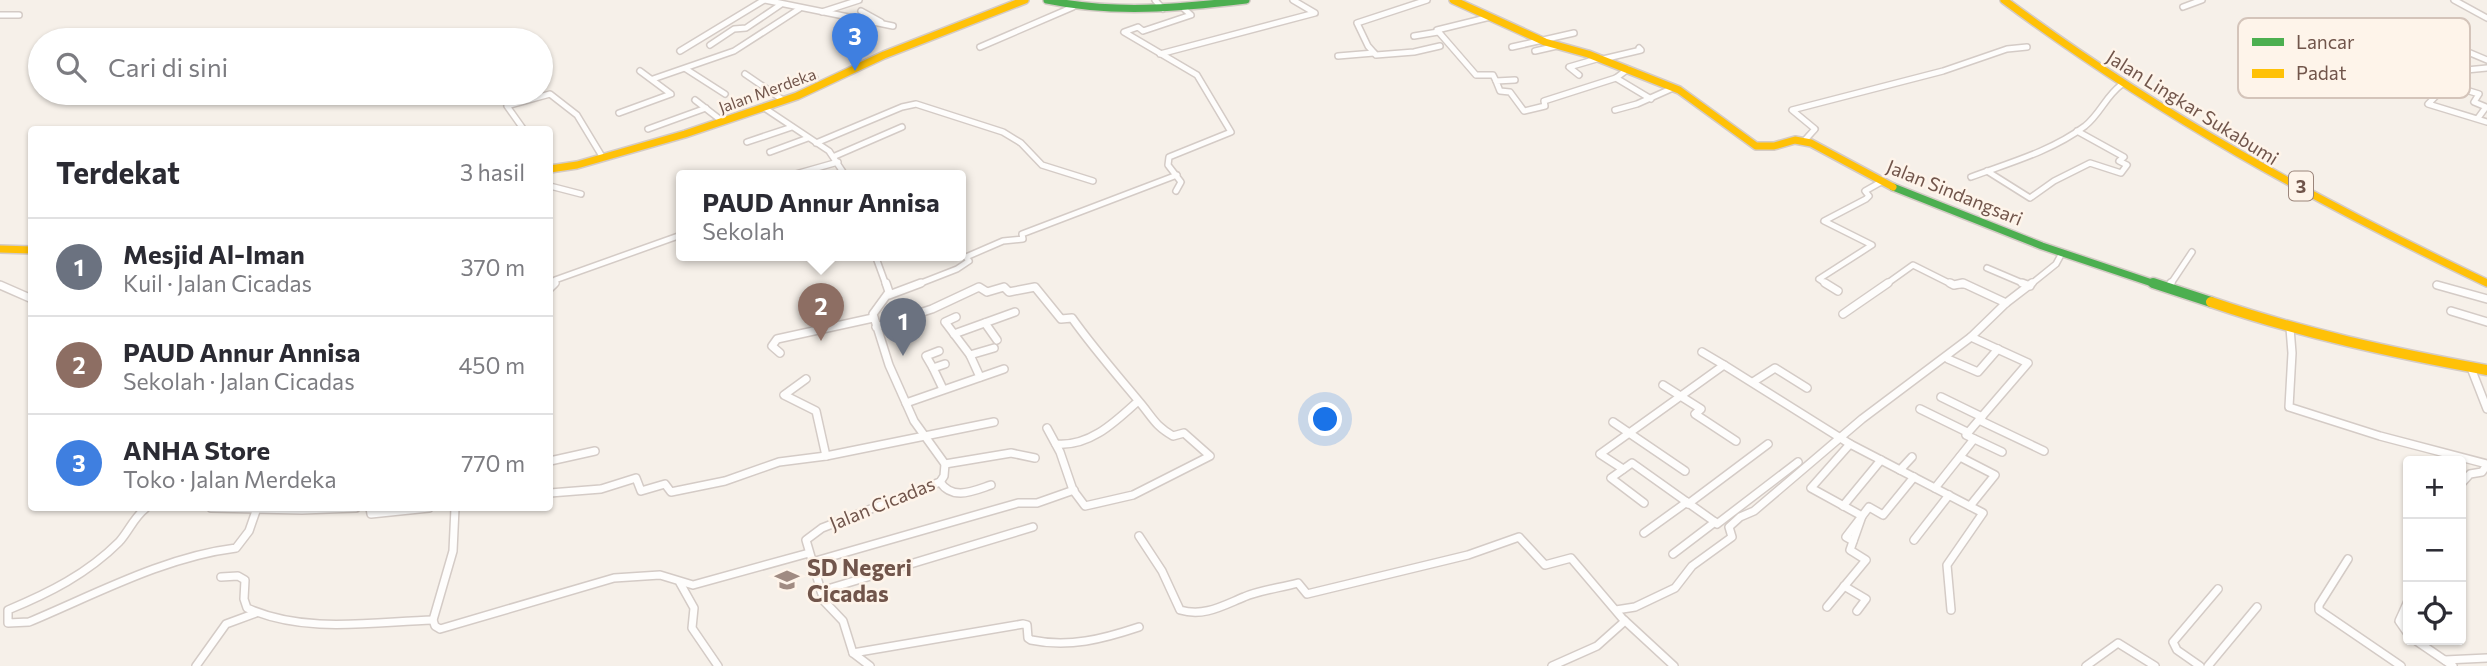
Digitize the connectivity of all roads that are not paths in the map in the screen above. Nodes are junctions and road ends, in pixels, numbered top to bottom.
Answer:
1 (764, 0) edge
2 (859, 0) edge
3 (1025, 0) edge
4 (1046, 0) edge
5 (1155, 0) edge
6 (1245, 0) edge
7 (1293, 0) edge
8 (1427, 0) edge
9 (1453, 0) edge
10 (2004, 0) edge
11 (2010, 0) edge
12 (2202, 0) edge
13 (2454, 0) edge
14 (780, 5) junction
15 (1073, 7) junction
16 (1182, 7) junction
17 (2183, 7) dead end
18 (799, 9) junction
19 (1163, 9) junction
20 (861, 11) dead end
21 (820, 13) junction
22 (0, 15) edge
23 (19, 15) dead end
24 (1490, 17) junction
25 (2487, 18) edge
26 (880, 23) junction
27 (893, 26) dead end
28 (1438, 32) junction
29 (1574, 33) dead end
30 (1414, 36) dead end
31 (1540, 40) junction
32 (710, 45) dead end
33 (1440, 46) dead end
34 (1557, 46) junction
35 (980, 47) dead end
36 (1512, 47) dead end
37 (2027, 47) dead end
38 (1639, 48) dead end
39 (680, 51) dead end
40 (1535, 51) dead end
41 (1374, 53) junction
42 (2470, 53) edge
43 (1160, 54) junction
44 (1338, 56) dead end
45 (2082, 56) junction
46 (1601, 59) junction
47 (2487, 60) edge
48 (686, 69) junction
49 (1628, 69) junction
50 (640, 71) dead end
51 (745, 74) dead end
52 (809, 74) dead end
53 (1580, 75) dead end
54 (815, 78) junction
55 (1616, 78) junction
56 (653, 79) junction
57 (1515, 80) dead end
58 (1496, 81) junction
59 (2120, 82) junction
60 (827, 84) junction
61 (1673, 88) junction
62 (772, 91) junction
63 (2470, 91) edge
64 (725, 94) dead end
65 (553, 96) edge
66 (2433, 98) edge
67 (1651, 99) junction
68 (695, 100) dead end
69 (783, 100) junction
70 (511, 105) edge
71 (763, 107) junction
72 (706, 108) junction
73 (1615, 110) dead end
74 (619, 113) dead end
75 (2478, 118) junction
76 (722, 121) junction
77 (2487, 122) edge
78 (521, 126) edge
79 (792, 127) junction
80 (902, 127) dead end
81 (648, 129) dead end
82 (2077, 131) junction
83 (808, 138) junction
84 (1804, 141) junction
85 (747, 142) dead end
86 (816, 143) junction
87 (770, 152) dead end
88 (603, 158) junction
89 (836, 159) junction
90 (553, 169) edge
91 (806, 170) edge
92 (842, 170) edge
93 (1987, 171) junction
94 (1177, 175) junction
95 (1971, 177) dead end
96 (1093, 181) dead end
97 (1881, 181) junction
98 (553, 187) edge
99 (1176, 191) dead end
100 (581, 194) dead end
101 (676, 238) edge
102 (0, 249) edge
103 (28, 250) edge
104 (2192, 251) dead end
105 (2062, 253) junction
106 (878, 261) edge
107 (1987, 268) dead end
108 (2487, 280) edge
109 (0, 285) edge
110 (2437, 285) dead end
111 (553, 286) edge
112 (2030, 286) junction
113 (2169, 286) junction
114 (1838, 291) dead end
115 (889, 295) junction
116 (28, 297) edge
117 (2487, 299) edge
118 (2006, 303) junction
119 (2451, 311) dead end
120 (1015, 312) dead end
121 (1843, 314) dead end
122 (956, 317) dead end
123 (873, 318) junction
124 (2487, 322) edge
125 (985, 323) junction
126 (876, 327) junction
127 (2290, 328) junction
128 (954, 334) junction
129 (1971, 337) junction
130 (997, 340) dead end
131 (994, 348) dead end
132 (1998, 349) junction
133 (939, 351) dead end
134 (1702, 352) dead end
135 (780, 353) dead end
136 (970, 355) junction
137 (1948, 359) dead end
138 (945, 364) dead end
139 (1724, 365) junction
140 (933, 368) junction
141 (2471, 368) junction
142 (1004, 369) dead end
143 (2487, 370) edge
144 (980, 377) junction
145 (806, 379) dead end
146 (1753, 382) junction
147 (1663, 385) dead end
148 (1807, 388) dead end
149 (943, 389) junction
150 (1681, 397) junction
151 (1941, 397) dead end
152 (1137, 402) junction
153 (906, 403) junction
154 (1920, 409) dead end
155 (2487, 409) edge
156 (1806, 416) junction
157 (1980, 418) junction
158 (1867, 419) dead end
159 (994, 422) dead end
160 (1613, 422) dead end
161 (1797, 423) dead end
162 (1047, 428) dead end
163 (1630, 433) junction
164 (1966, 433) junction
165 (924, 438) junction
166 (1842, 439) junction
167 (1974, 439) junction
168 (1736, 441) dead end
169 (1825, 441) dead end
170 (1960, 442) dead end
171 (1054, 443) junction
172 (1768, 444) dead end
173 (595, 451) dead end
174 (2045, 451) dead end
175 (2002, 452) dead end
176 (825, 456) junction
177 (1912, 457) dead end
178 (1960, 457) junction
179 (1035, 458) dead end
180 (553, 460) edge
181 (1881, 460) junction
182 (1798, 462) dead end
183 (945, 464) junction
184 (2487, 465) edge
185 (1623, 469) junction
186 (1900, 470) junction
187 (1685, 471) dead end
188 (1914, 477) junction
189 (2466, 478) edge
190 (940, 482) junction
191 (991, 485) dead end
192 (1935, 488) junction
193 (1074, 490) junction
194 (553, 493) edge
195 (1949, 495) junction
196 (1644, 503) dead end
197 (1687, 503) junction
198 (1843, 506) junction
199 (1970, 506) junction
200 (142, 511) edge
201 (256, 511) edge
202 (268, 511) edge
203 (293, 511) edge
204 (370, 511) edge
205 (400, 511) edge
206 (455, 511) edge
207 (1862, 516) junction
208 (1715, 523) junction
209 (1033, 527) dead end
210 (1644, 533) dead end
211 (1139, 536) dead end
212 (1914, 540) dead end
213 (809, 553) junction
214 (1672, 554) dead end
215 (2348, 559) dead end
216 (812, 562) junction
217 (222, 577) dead end
218 (678, 582) junction
219 (1844, 586) junction
220 (2218, 589) dead end
221 (821, 591) junction
222 (1827, 607) dead end
223 (2257, 607) dead end
224 (1616, 610) junction
225 (1951, 610) dead end
226 (1857, 611) dead end
227 (256, 613) junction
228 (433, 620) junction
229 (1625, 621) junction
230 (1139, 627) dead end
231 (2423, 645) edge
232 (853, 653) junction
233 (2487, 659) edge
234 (2445, 660) junction
235 (196, 666) edge
236 (718, 666) edge
237 (870, 666) edge
238 (1552, 666) edge
239 (1674, 666) edge
240 (2086, 666) edge
241 (2155, 666) edge
242 (2200, 666) edge
243 (2208, 666) edge
244 (2401, 666) edge
245 (2453, 666) edge

1 - 14 street
1 - 39 street
2 - 21 street
3 - 60 street, Jalan Merdeka
4 - 15 street
5 - 19 street
6 - 16 street
7 - 43 street
8 - 41 street
9 - 24 street, Jalan Sindangsari
10 - 45 street, Jalan Lingkar Sukabumi
11 - 45 street, Jalan Lingkar Sukabumi
12 - 17 street
13 - 25 street
14 - 18 street
14 - 32 street
15 - 19 street
15 - 35 street
16 - 19 street
16 - 43 street
18 - 21 street
18 - 48 street
20 - 26 street
21 - 26 street
22 - 23 street
24 - 28 street
24 - 31 street, Jalan Sindangsari
26 - 27 street
28 - 30 street
28 - 58 street
29 - 31 street
31 - 34 street, Jalan Sindangsari
31 - 36 street
33 - 41 street
34 - 40 street
34 - 46 street, Jalan Sindangsari
37 - 84 street
38 - 46 street
41 - 44 street
42 - 47 street
43 - 94 street
45 - 59 street, Jalan Lingkar Sukabumi
46 - 49 street, Jalan Sindangsari
46 - 53 street
48 - 56 street
48 - 64 street
49 - 55 street
49 - 61 street, Jalan Sindangsari
50 - 56 street
51 - 62 street
52 - 54 street
54 - 60 street
54 - 62 street
55 - 58 street
55 - 67 street
56 - 74 street
57 - 58 street
59 - 82 street
59 - 108 street, Jalan Lingkar Sukabumi
60 - 69 street, Jalan Merdeka
61 - 67 street
61 - 84 street, Jalan Sindangsari
62 - 69 street
63 - 75 street
65 - 88 street
66 - 75 street
67 - 73 street
68 - 72 street
69 - 71 street, Jalan Merdeka
70 - 78 street
71 - 76 street, Jalan Merdeka
71 - 79 street
72 - 76 street
72 - 81 street
75 - 77 street
76 - 88 street, Jalan Merdeka
79 - 83 street
79 - 85 street
80 - 89 street
82 - 93 street
82 - 93 street
83 - 86 street
83 - 87 street
84 - 97 street, Jalan Sindangsari
86 - 89 street
86 - 96 street
88 - 90 street, Jalan Merdeka
89 - 91 street
89 - 92 street
93 - 95 street
94 - 99 street
94 - 115 street
97 - 105 street, Jalan Sindangsari
97 - 114 street
98 - 100 street
101 - 111 street
102 - 103 street
104 - 113 street
105 - 112 street
105 - 113 street, Jalan Sindangsari
106 - 115 street
107 - 112 street
109 - 116 street
110 - 117 street
112 - 118 street
113 - 127 street, Jalan Sindangsari
115 - 123 street
118 - 121 street
118 - 129 street
119 - 124 street
120 - 125 street
122 - 128 street
123 - 126 street, Jalan Cicadas
123 - 135 street
125 - 128 street
125 - 130 street
126 - 152 street
126 - 153 street, Jalan Cicadas
127 - 141 street, Jalan Sindangsari
127 - 184 street
128 - 136 street
129 - 132 street
129 - 166 street
131 - 136 street
132 - 137 street
132 - 157 street
133 - 140 street
134 - 139 street
136 - 144 street
138 - 140 street
139 - 146 street
139 - 150 street
140 - 149 street
141 - 143 street, Jalan Sindangsari
141 - 155 street
142 - 144 street
144 - 149 street
145 - 176 street
146 - 148 street
146 - 156 street
147 - 150 street
149 - 153 street
150 - 163 street
150 - 168 street
151 - 157 street
152 - 171 street
152 - 193 street
153 - 165 street, Jalan Cicadas
154 - 164 street
156 - 161 street
156 - 166 street
157 - 164 street
157 - 174 street
158 - 166 street
159 - 165 street
160 - 163 street
162 - 171 street
163 - 185 street
163 - 187 street
164 - 167 street
164 - 170 street
165 - 176 street
165 - 183 street, Jalan Cicadas
166 - 169 street
166 - 181 street
166 - 198 street
166 - 224 street
167 - 175 street
167 - 178 street
171 - 193 street
172 - 197 street
173 - 180 street
176 - 194 street
177 - 186 street
178 - 192 street
178 - 199 street
179 - 183 street
181 - 186 street
181 - 198 street
182 - 208 street
183 - 190 street, Jalan Cicadas
184 - 189 street
185 - 196 street
185 - 197 street
186 - 188 street
188 - 192 street
188 - 207 street
190 - 191 street
190 - 213 street, Jalan Cicadas
192 - 195 street
193 - 216 street
195 - 199 street
195 - 212 street
197 - 208 street
197 - 210 street
198 - 207 street
199 - 225 street
200 - 201 street
202 - 203 street
204 - 205 street
206 - 228 street
207 - 219 street
208 - 214 street
209 - 221 street
211 - 224 street
213 - 216 street
213 - 218 street
215 - 244 street
216 - 221 street
217 - 227 street
218 - 228 street
218 - 236 street
219 - 222 street
219 - 226 street
220 - 242 street
221 - 232 street
223 - 243 street
224 - 229 street
227 - 228 street
227 - 235 street
229 - 238 street
229 - 239 street
230 - 232 street
231 - 234 street
232 - 237 street
233 - 234 street
234 - 245 street
240 - 241 street

